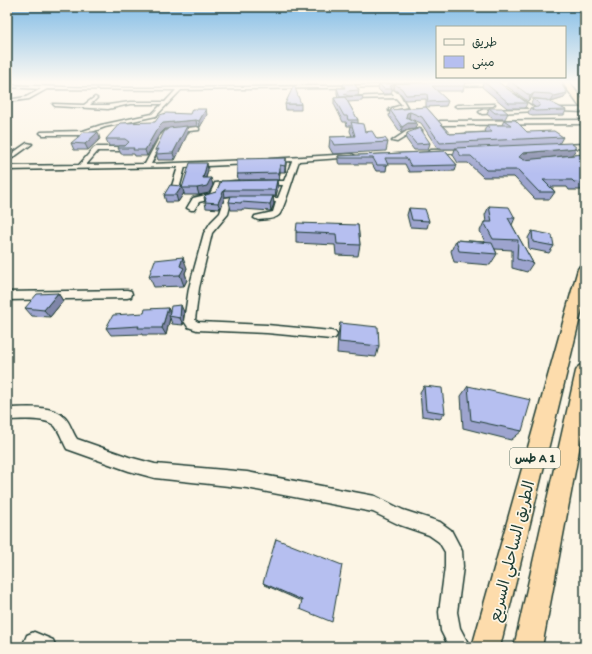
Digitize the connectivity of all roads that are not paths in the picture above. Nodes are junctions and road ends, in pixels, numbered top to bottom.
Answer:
1 (157, 113) edge
2 (585, 122) edge
3 (440, 123) edge
4 (416, 124) edge
5 (197, 129) dead end
6 (420, 131) junction
7 (43, 133) dead end
8 (395, 141) dead end
9 (29, 144) dead end
10 (585, 146) edge
11 (555, 147) edge
12 (127, 149) edge
13 (477, 150) edge
14 (427, 152) edge
15 (434, 152) junction
16 (356, 156) edge
17 (296, 159) junction
18 (7, 160) edge
19 (182, 165) junction
20 (147, 166) junction
21 (81, 167) junction
22 (8, 169) edge
23 (288, 183) junction
24 (175, 189) edge
25 (282, 200) junction
26 (191, 208) dead end
27 (258, 218) dead end
28 (585, 269) edge
29 (126, 294) dead end
30 (7, 296) edge
31 (331, 335) dead end
32 (585, 372) edge
33 (7, 414) edge
34 (460, 647) edge
35 (486, 647) edge
36 (528, 647) edge

1 - 7 street
2 - 3 street
4 - 6 street
5 - 20 street
6 - 8 street
6 - 15 street
9 - 18 street
10 - 11 street
12 - 21 street
13 - 15 street
14 - 15 street
16 - 17 street
17 - 19 street
17 - 23 street
19 - 20 street
19 - 24 street
20 - 21 street
21 - 22 street
23 - 25 street
23 - 26 street
25 - 27 street
25 - 31 street
28 - 35 highway, الطريق الساحلي السريع / طس A 1
29 - 30 street
32 - 36 highway, طس A 1
33 - 34 street

